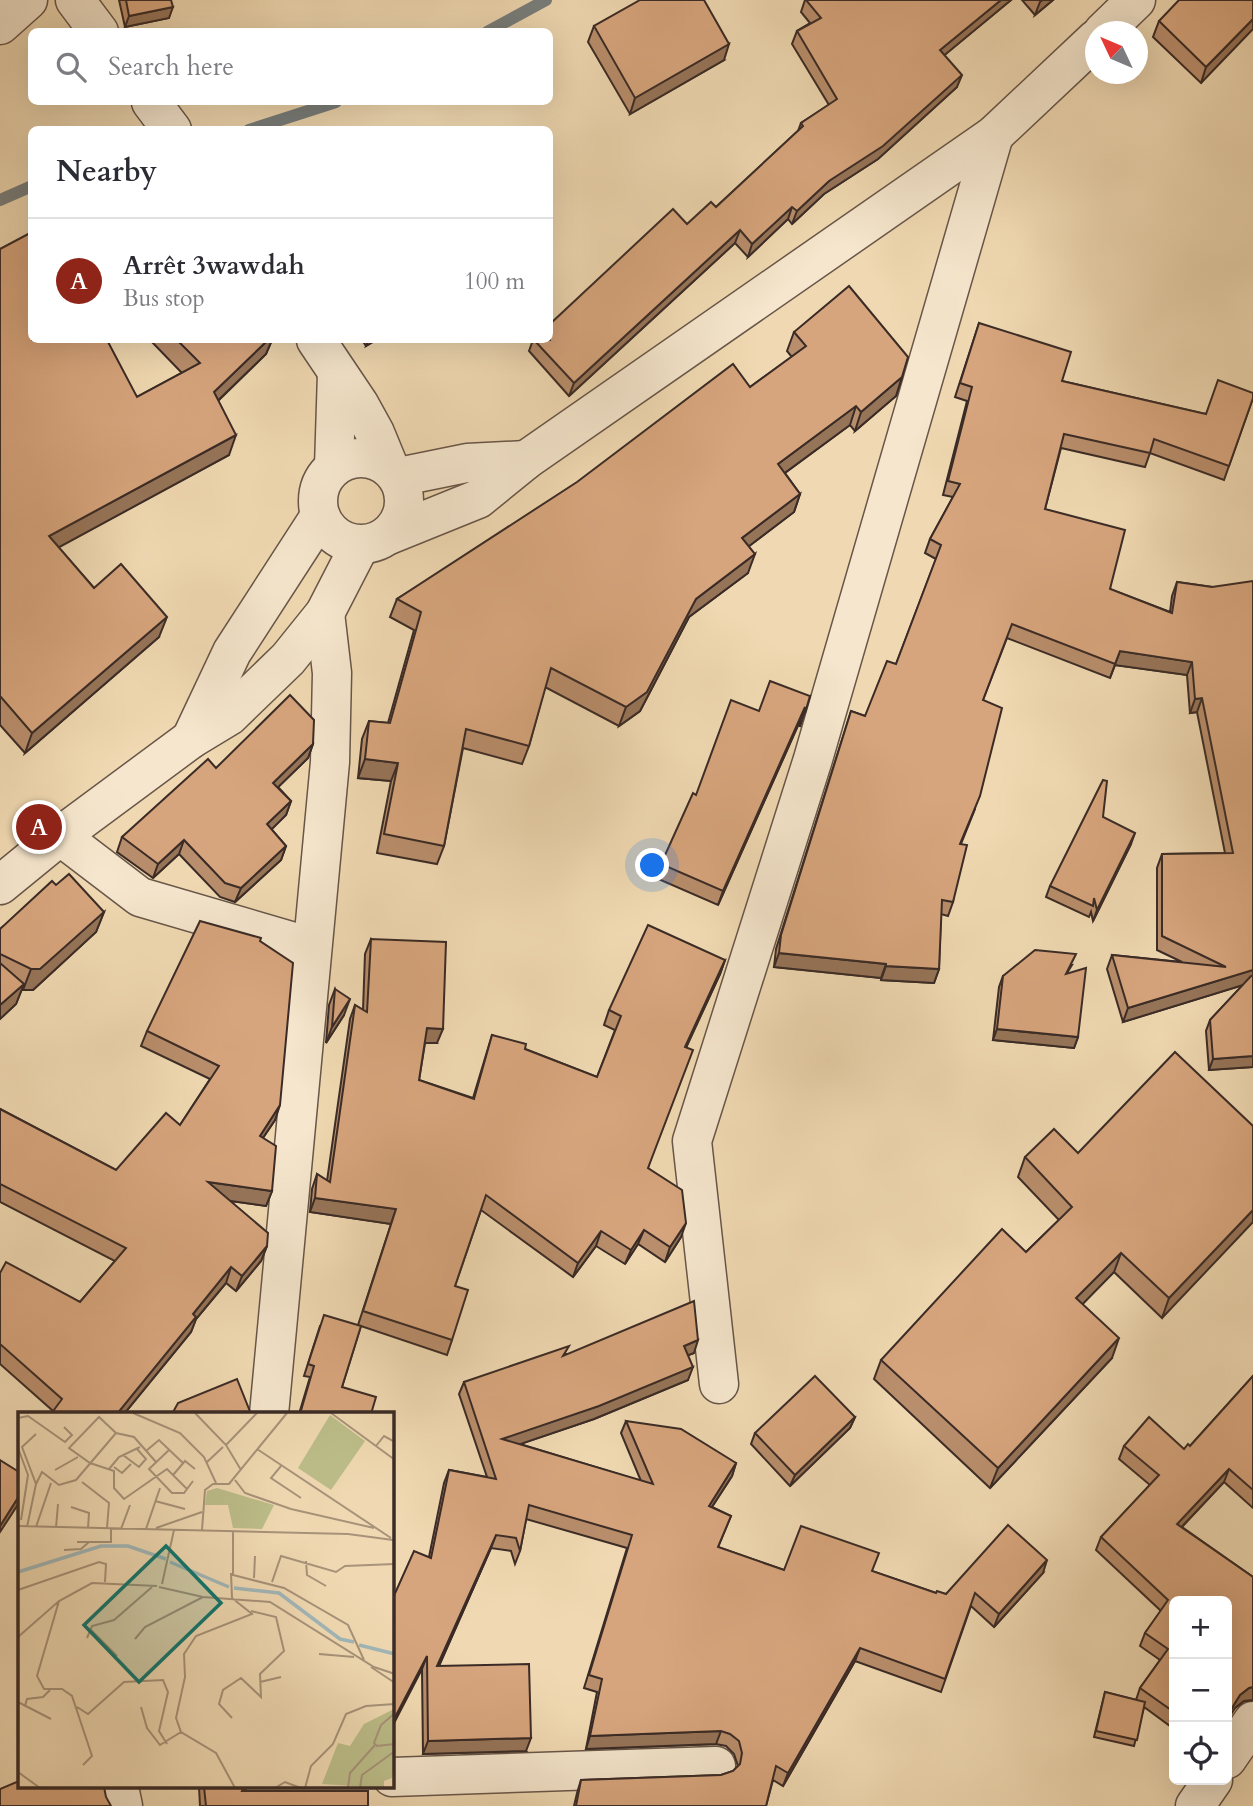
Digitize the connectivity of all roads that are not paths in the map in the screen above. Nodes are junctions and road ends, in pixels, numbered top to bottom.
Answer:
1 (28, 0) edge
2 (75, 0) edge
3 (1136, 0) edge
4 (1114, 21) edge
5 (0, 25) edge
6 (96, 28) edge
7 (1085, 49) edge
8 (153, 105) edge
9 (169, 126) edge
10 (994, 135) junction
11 (318, 343) edge
12 (337, 373) junction
13 (526, 460) junction
14 (334, 467) junction
15 (393, 472) junction
16 (320, 516) junction
17 (374, 540) junction
18 (325, 613) junction
19 (191, 739) junction
20 (60, 836) junction
21 (0, 885) edge
22 (311, 947) junction
23 (719, 1384) dead end
24 (269, 1412) edge
25 (1253, 1721) edge
26 (1232, 1752) edge
27 (716, 1766) dead end
28 (394, 1777) edge
29 (1210, 1785) edge
30 (119, 1788) edge
31 (123, 1806) edge
32 (1195, 1806) edge

1 - 5 street
2 - 6 street
3 - 4 street
7 - 10 street
8 - 9 street
10 - 13 street
10 - 23 street
11 - 12 street
12 - 14 street
12 - 15 street
13 - 15 street
13 - 17 street
14 - 15 street
14 - 16 street
15 - 17 street
16 - 17 street
16 - 19 street
17 - 18 street
18 - 19 street
18 - 22 street
19 - 20 street
20 - 21 street
20 - 22 street
22 - 24 street
25 - 26 street
27 - 28 street
29 - 32 street
30 - 31 street

